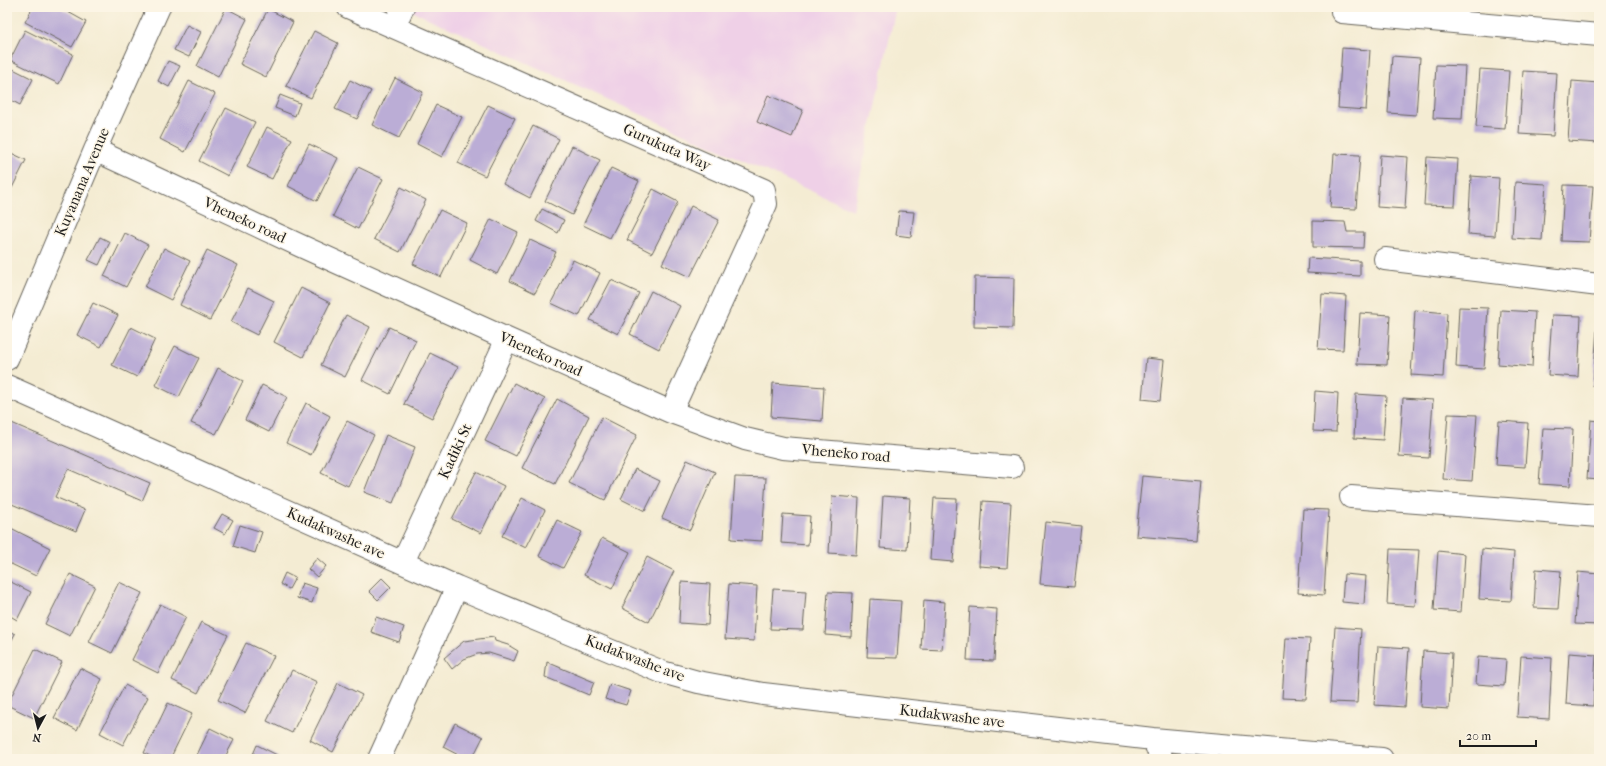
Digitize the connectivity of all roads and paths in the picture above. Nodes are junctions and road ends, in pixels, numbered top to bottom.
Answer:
1 (159, 7) edge
2 (348, 7) edge
3 (404, 7) edge
4 (1342, 12) dead end
5 (394, 27) junction
6 (1599, 35) edge
7 (95, 150) junction
8 (1385, 259) dead end
9 (1599, 285) edge
10 (507, 339) junction
11 (7, 359) edge
12 (7, 386) edge
13 (672, 412) junction
14 (1012, 467) dead end
15 (1351, 497) dead end
16 (1599, 516) edge
17 (403, 562) junction
18 (457, 587) junction
19 (1153, 739) junction
20 (1326, 756) edge
21 (379, 759) edge
22 (1162, 759) edge
23 (1382, 759) edge

1 - 7 street, Kuyanana Avenue
2 - 5 street, Gurukuta Way
3 - 5 street
4 - 6 street
5 - 13 street, Gurukuta Way
7 - 10 street, Vheneko road
7 - 11 street, Kuyanana Avenue
8 - 9 street
10 - 13 street, Vheneko road
10 - 17 street, Kadiki St
12 - 17 street, Kudakwashe ave
13 - 14 street, Vheneko road
15 - 16 street
17 - 18 street, Kudakwashe ave
18 - 19 street, Kudakwashe ave
18 - 21 street
19 - 20 street, Kudakwashe ave
19 - 22 street
20 - 23 street, Kudakwashe ave

